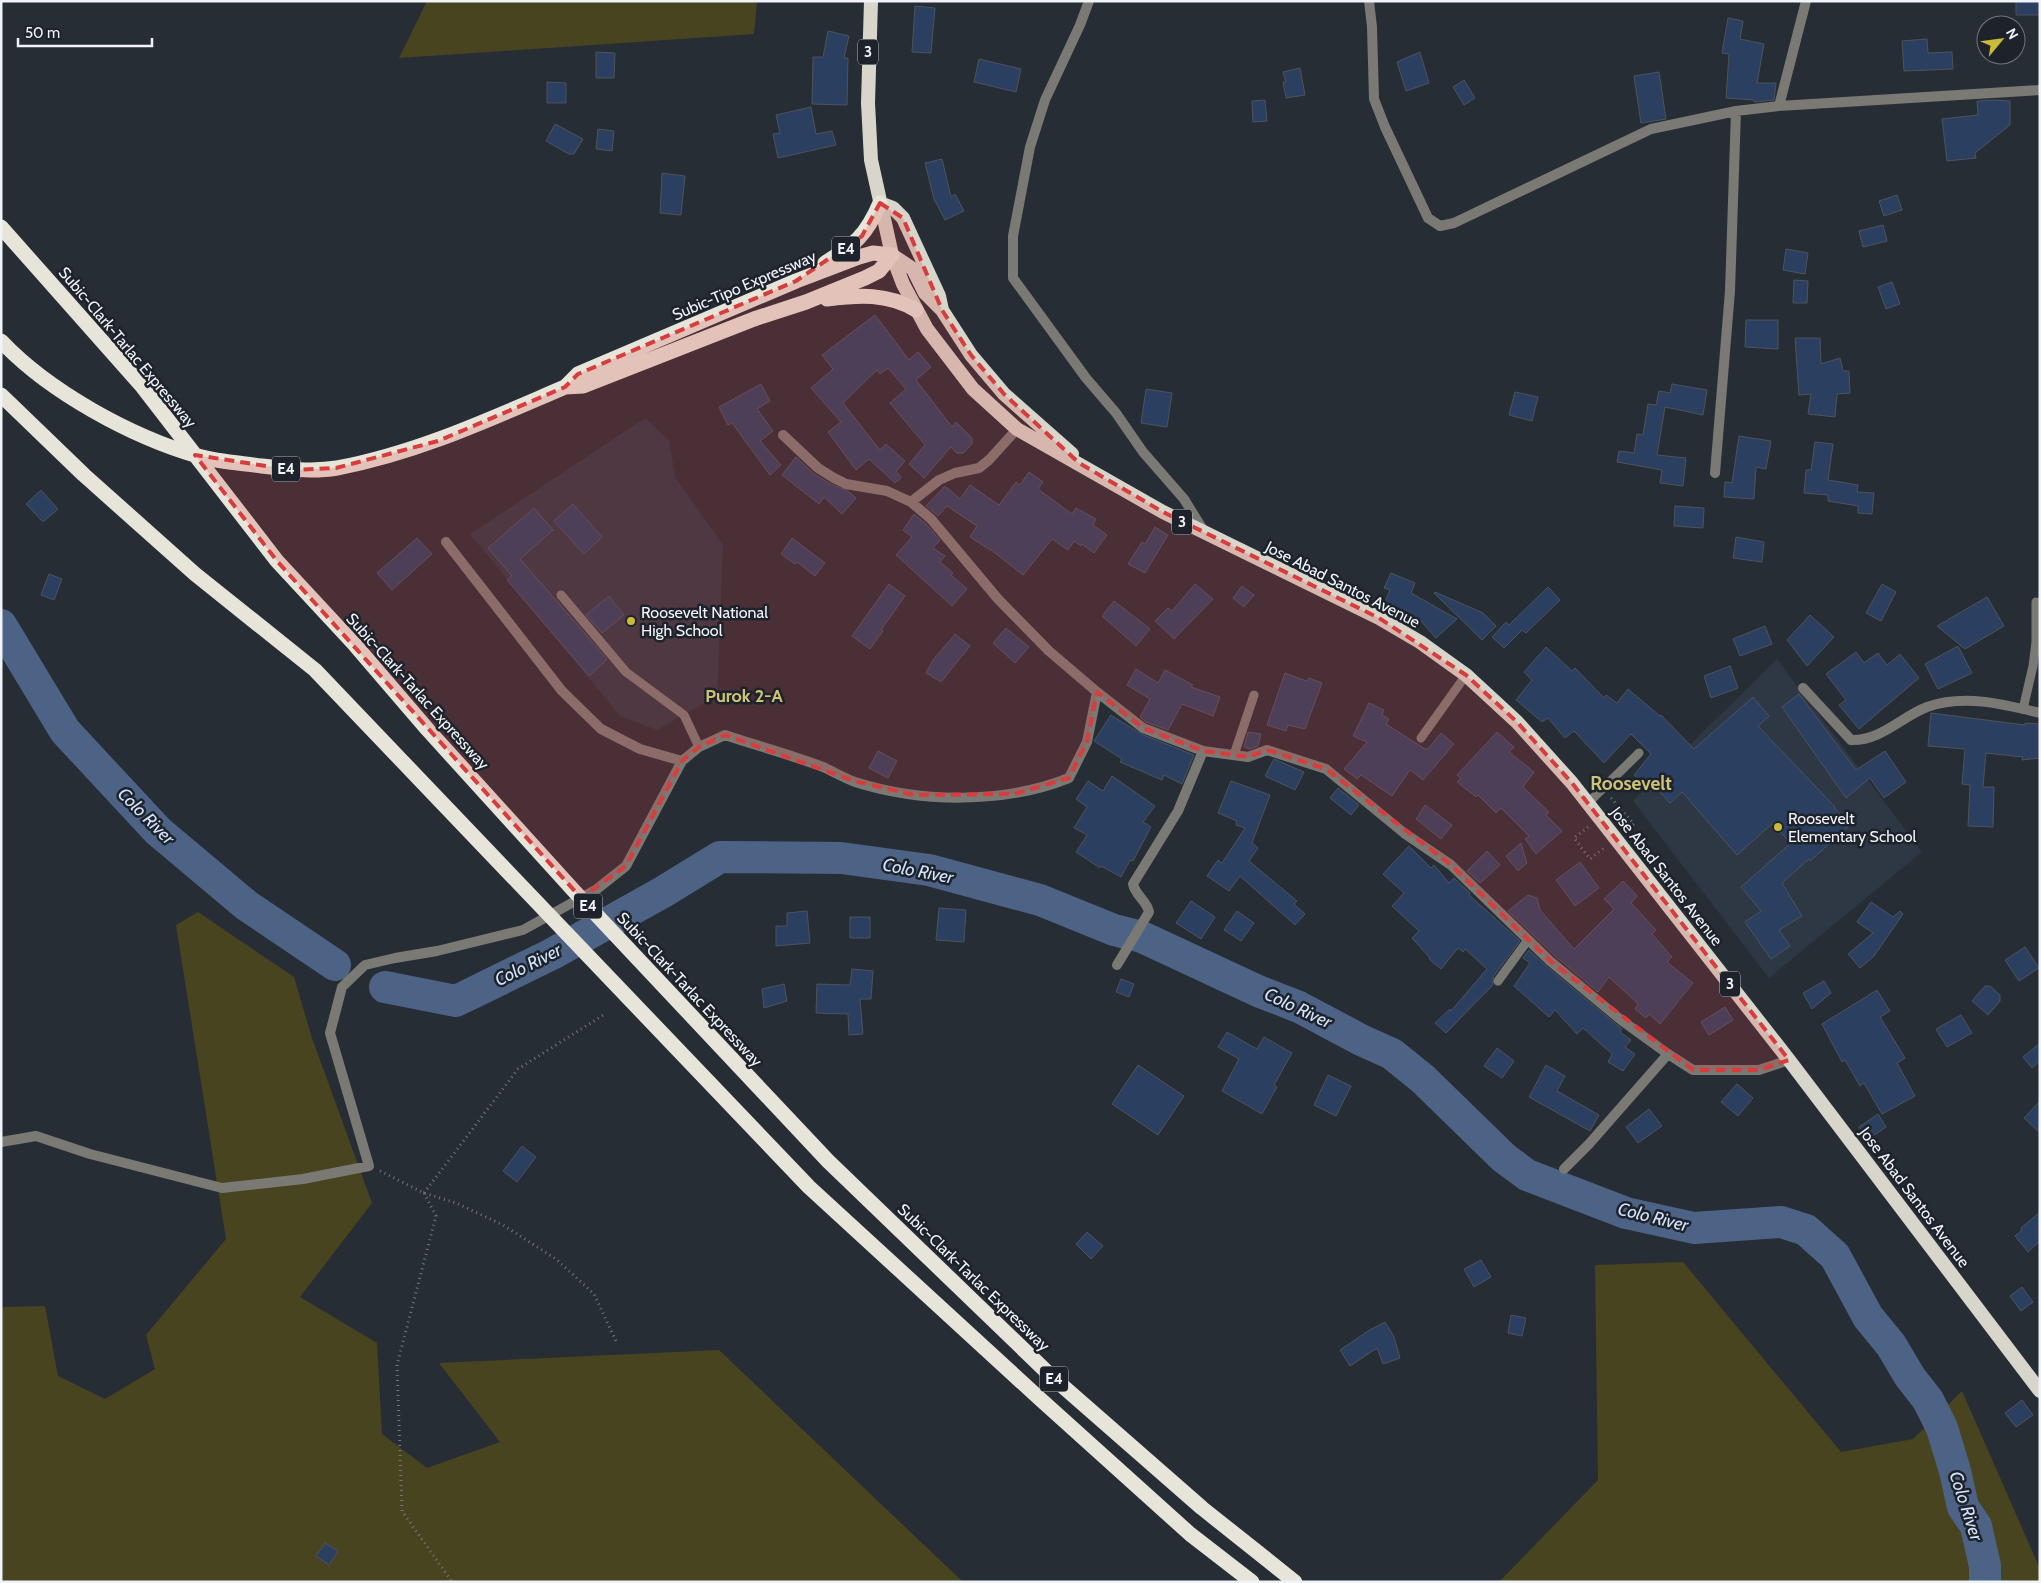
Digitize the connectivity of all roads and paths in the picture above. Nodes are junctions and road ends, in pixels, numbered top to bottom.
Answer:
1 (871, 1) edge
2 (1088, 1) edge
3 (1369, 1) edge
4 (1806, 1) edge
5 (2040, 90) edge
6 (1779, 106) junction
7 (1736, 111) junction
8 (880, 202) junction
9 (1, 227) edge
10 (892, 255) junction
11 (796, 281) junction
12 (806, 302) junction
13 (916, 310) junction
14 (942, 310) junction
15 (1, 342) edge
16 (564, 387) junction
17 (1, 395) edge
18 (1017, 429) junction
19 (784, 435) dead end
20 (1079, 463) junction
21 (1715, 473) dead end
22 (911, 502) junction
23 (1205, 534) junction
24 (446, 542) dead end
25 (561, 595) dead end
26 (2036, 602) dead end
27 (1466, 676) junction
28 (1803, 688) dead end
29 (1097, 692) junction
30 (1254, 695) dead end
31 (2023, 709) junction
32 (2040, 713) edge
33 (1421, 738) dead end
34 (699, 747) junction
35 (1203, 751) junction
36 (1639, 753) dead end
37 (1234, 756) junction
38 (682, 761) junction
39 (1603, 788) junction
40 (1588, 803) junction
41 (1629, 828) dead end
42 (1574, 838) dead end
43 (1602, 850) dead end
44 (1528, 940) junction
45 (1119, 961) dead end
46 (1498, 981) dead end
47 (606, 1014) dead end
48 (1668, 1054) junction
49 (1790, 1060) junction
50 (1, 1142) edge
51 (369, 1166) junction
52 (1564, 1169) dead end
53 (424, 1192) junction
54 (616, 1342) dead end
55 (2040, 1391) edge
56 (452, 1582) edge
57 (1252, 1582) edge
58 (1295, 1582) edge

1 - 8 highway, Jose Abad Santos Avenue / 3
2 - 23 street
3 - 7 street
4 - 6 street
5 - 6 street
6 - 7 street
7 - 21 street
8 - 10 highway, Jose Abad Santos Avenue / 3
8 - 11 highway, E4
8 - 14 highway, Jose Abad Santos Avenue / 3
9 - 58 highway, Subic-Clark-Tarlac Expressway / E4
10 - 11 highway, Subic-Tipo Expressway / E4
10 - 12 highway, Subic-Tipo Expressway / E4
10 - 13 highway, Jose Abad Santos Avenue / 3
10 - 14 highway
11 - 16 highway, Subic-Tipo Expressway / E4
12 - 13 highway, E4
12 - 16 highway, Subic-Tipo Expressway / E4
13 - 18 highway, Jose Abad Santos Avenue / 3
14 - 20 highway, Jose Abad Santos Avenue / 3
15 - 16 highway, Subic-Tipo Expressway / E4
17 - 57 highway, E4
18 - 20 highway, Jose Abad Santos Avenue / 3
18 - 22 street
19 - 22 street
20 - 23 highway, Jose Abad Santos Avenue / 3
22 - 29 street
23 - 27 highway, Jose Abad Santos Avenue / 3
24 - 38 street
25 - 34 lane
26 - 31 lane
27 - 33 lane
27 - 40 highway, Jose Abad Santos Avenue / 3
28 - 31 street
29 - 34 street
29 - 35 street
30 - 37 lane
31 - 32 street
34 - 38 street
35 - 37 street
35 - 45 street
36 - 39 lane
37 - 44 street
38 - 51 street
39 - 40 lane
39 - 41 path
40 - 49 highway, Jose Abad Santos Avenue / 3
42 - 43 path
44 - 46 lane
44 - 48 street
47 - 53 path
48 - 49 street
48 - 52 street
49 - 55 highway, Jose Abad Santos Avenue / 3
50 - 51 street
51 - 53 path
53 - 54 path
53 - 56 path

